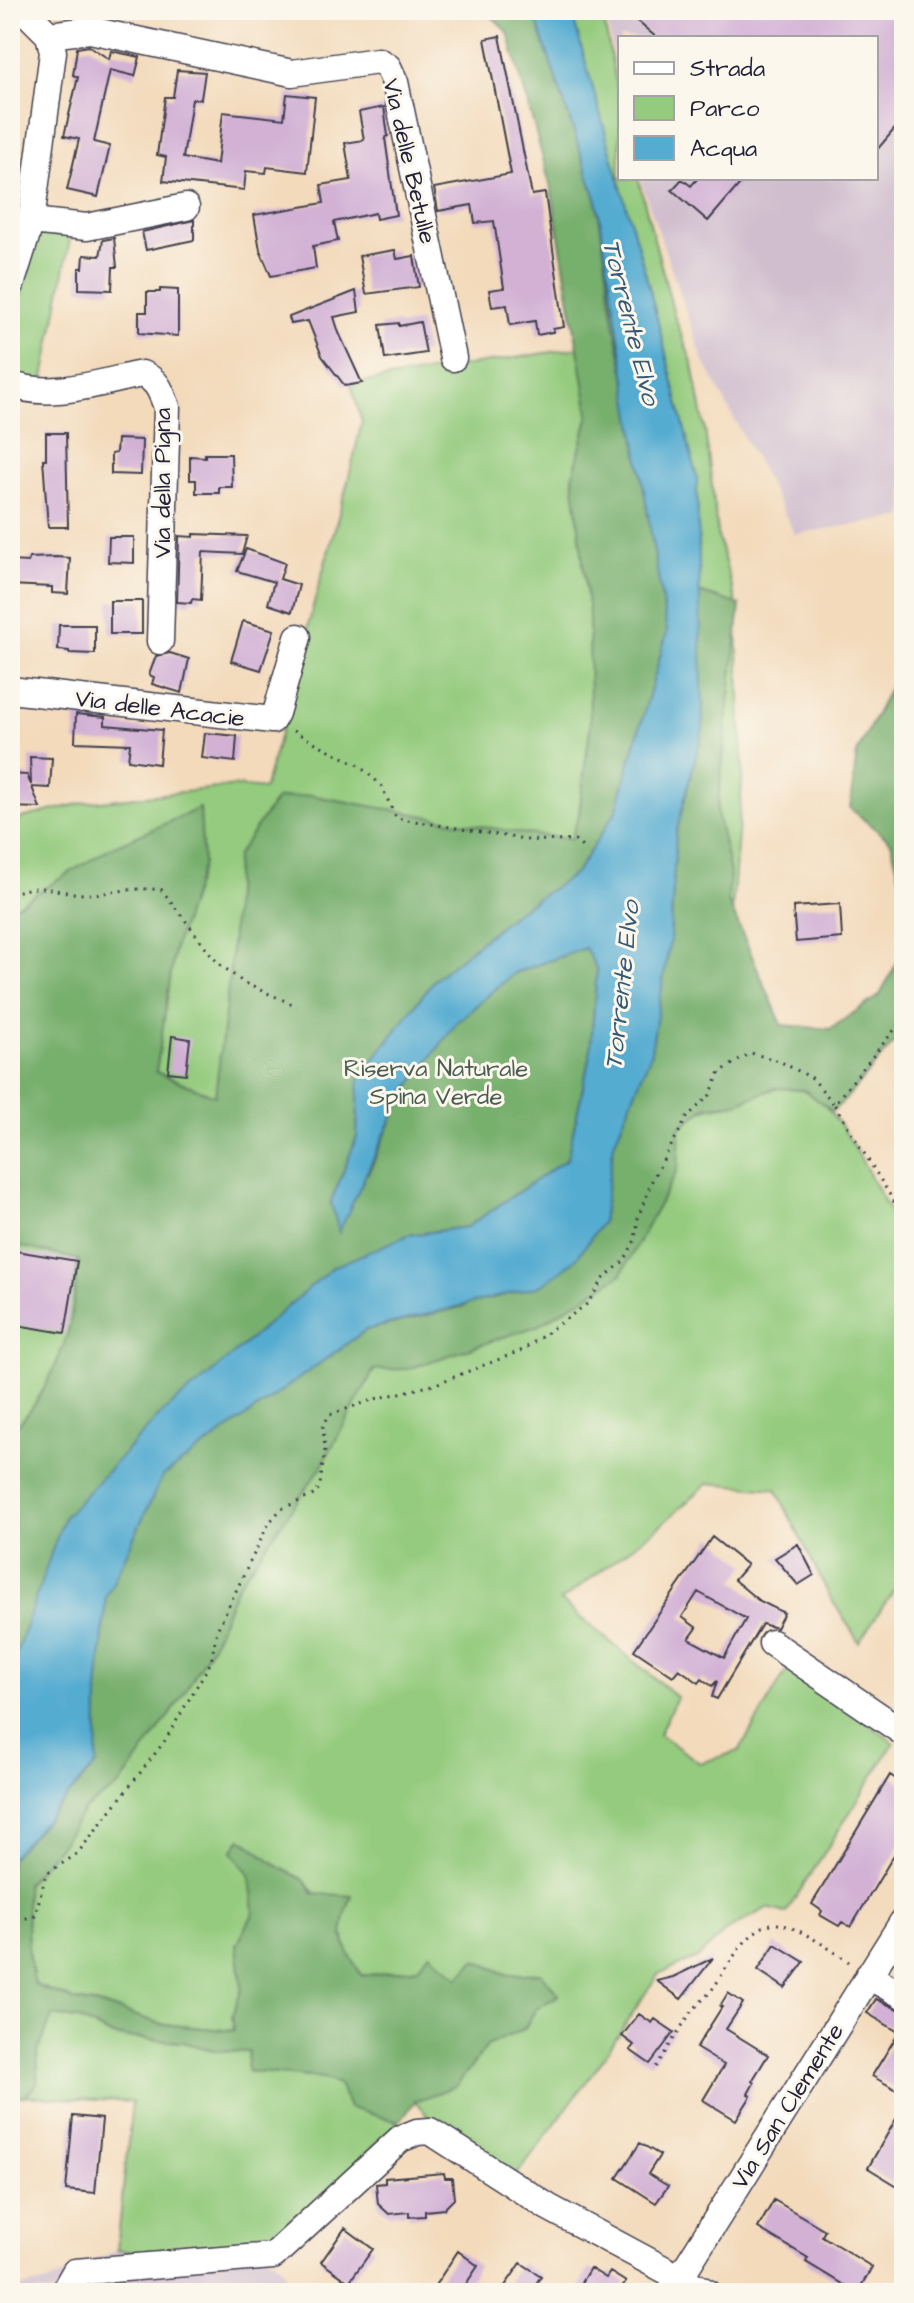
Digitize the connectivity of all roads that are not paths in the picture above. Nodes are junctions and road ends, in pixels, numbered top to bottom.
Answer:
1 (24, 10) edge
2 (49, 35) junction
3 (186, 207) dead end
4 (31, 221) junction
5 (10, 288) edge
6 (453, 358) dead end
7 (10, 384) edge
8 (298, 637) dead end
9 (160, 641) dead end
10 (10, 690) edge
11 (772, 1643) dead end
12 (904, 1733) edge
13 (904, 1920) edge
14 (868, 1976) junction
15 (904, 1996) edge
16 (675, 2285) edge
17 (63, 2293) edge
18 (708, 2293) edge

1 - 2 street
2 - 4 street
2 - 6 street, Via delle Betulle
3 - 4 street
4 - 5 street
7 - 9 street, Via della Pigna
8 - 10 street, Via delle Acacie
11 - 12 street
13 - 14 street, Via San Clemente
14 - 15 street
14 - 16 street, Via San Clemente
16 - 17 street
16 - 18 street

